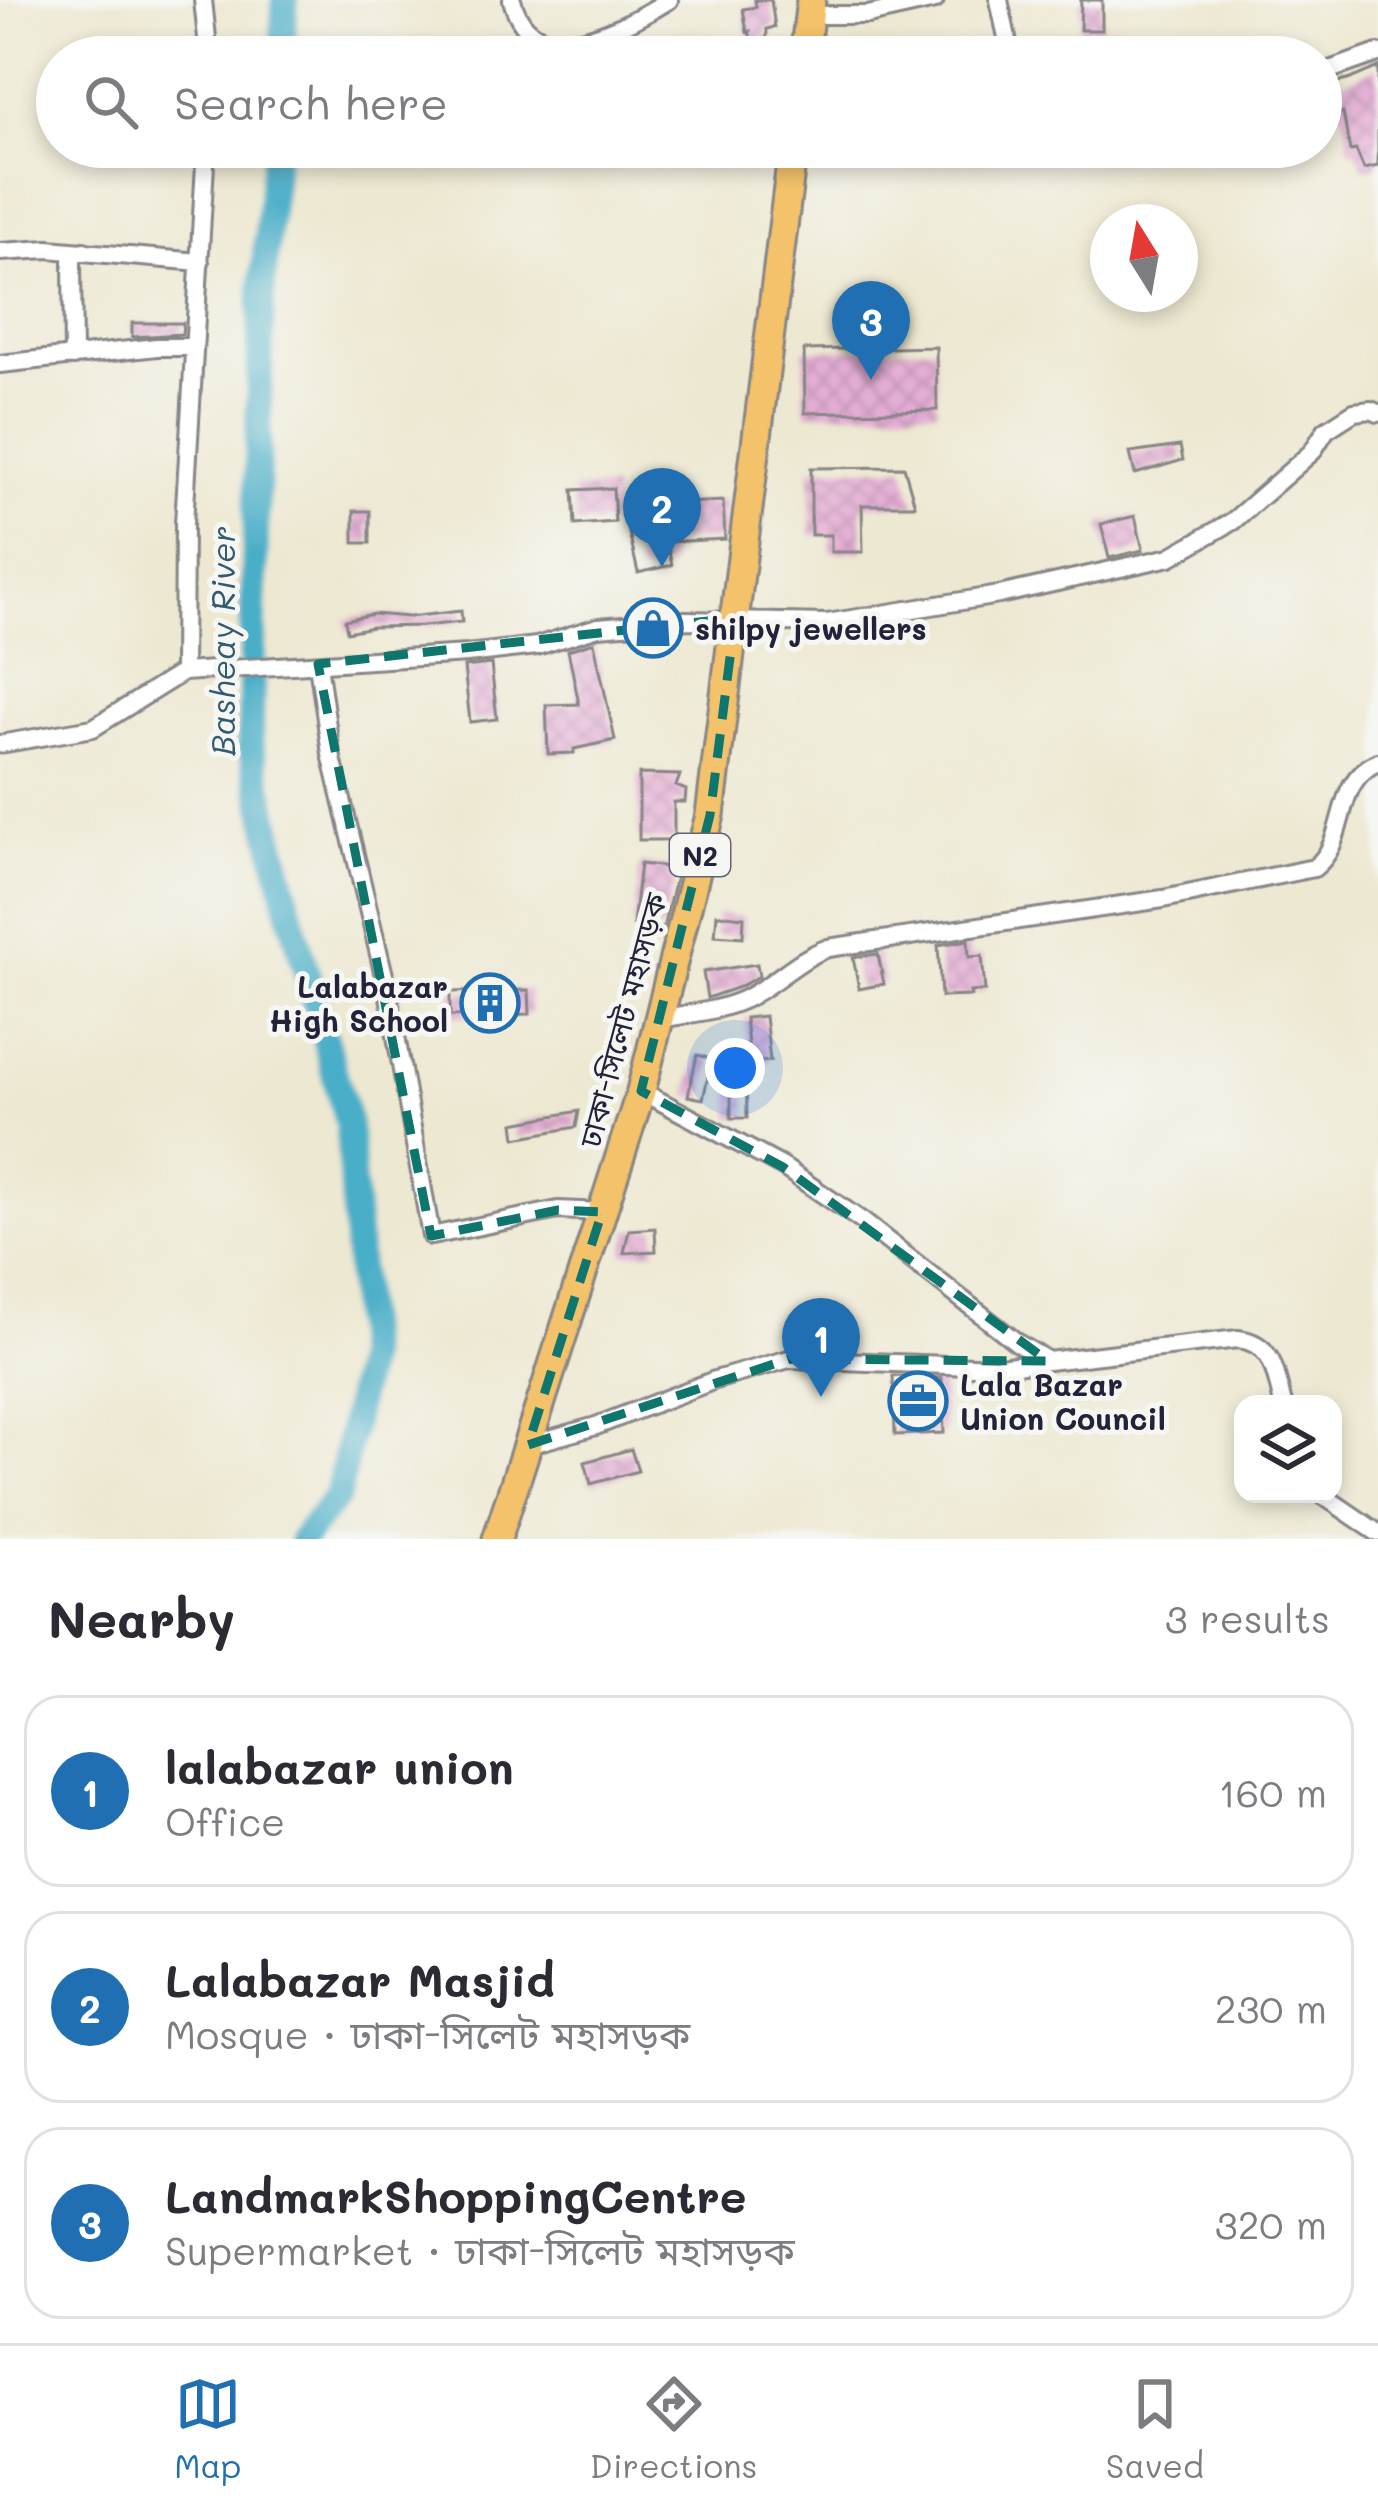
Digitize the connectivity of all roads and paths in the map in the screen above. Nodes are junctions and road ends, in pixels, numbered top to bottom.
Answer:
1 (203, 0) edge
2 (512, 0) edge
3 (669, 0) edge
4 (934, 0) edge
5 (999, 0) edge
6 (810, 8) edge
7 (207, 36) edge
8 (538, 36) edge
9 (594, 36) edge
10 (1007, 36) edge
11 (1378, 53) edge
12 (1342, 66) edge
13 (205, 168) edge
14 (790, 168) edge
15 (84, 251) junction
16 (0, 252) edge
17 (200, 262) junction
18 (193, 347) junction
19 (73, 357) junction
20 (0, 364) edge
21 (1378, 413) edge
22 (735, 618) junction
23 (310, 665) junction
24 (183, 672) junction
25 (0, 743) edge
26 (1378, 762) edge
27 (659, 1019) junction
28 (641, 1090) junction
29 (602, 1212) junction
30 (1048, 1361) junction
31 (1281, 1395) edge
32 (528, 1444) junction
33 (1334, 1503) edge
34 (1378, 1533) edge
35 (497, 1539) edge

1 - 7 street
2 - 8 street
3 - 9 street
4 - 6 street
5 - 10 street
11 - 12 street
13 - 17 street
14 - 22 highway, ঢাকা-সিলেট মহাসড়ক / N2
15 - 16 street
15 - 17 street
15 - 19 street
17 - 18 street
18 - 19 street
18 - 24 street
19 - 20 street
21 - 22 street
22 - 23 street
22 - 27 highway, ঢাকা-সিলেট মহাসড়ক / N2
23 - 24 street
23 - 29 street
24 - 25 street
26 - 27 street
27 - 28 highway, ঢাকা-সিলেট মহাসড়ক / N2
28 - 29 highway, ঢাকা-সিলেট মহাসড়ক / N2
28 - 30 street
29 - 32 highway, ঢাকা-সিলেট মহাসড়ক / N2
30 - 31 street
30 - 32 street
32 - 35 highway, ঢাকা-সিলেট মহাসড়ক / N2
33 - 34 street

